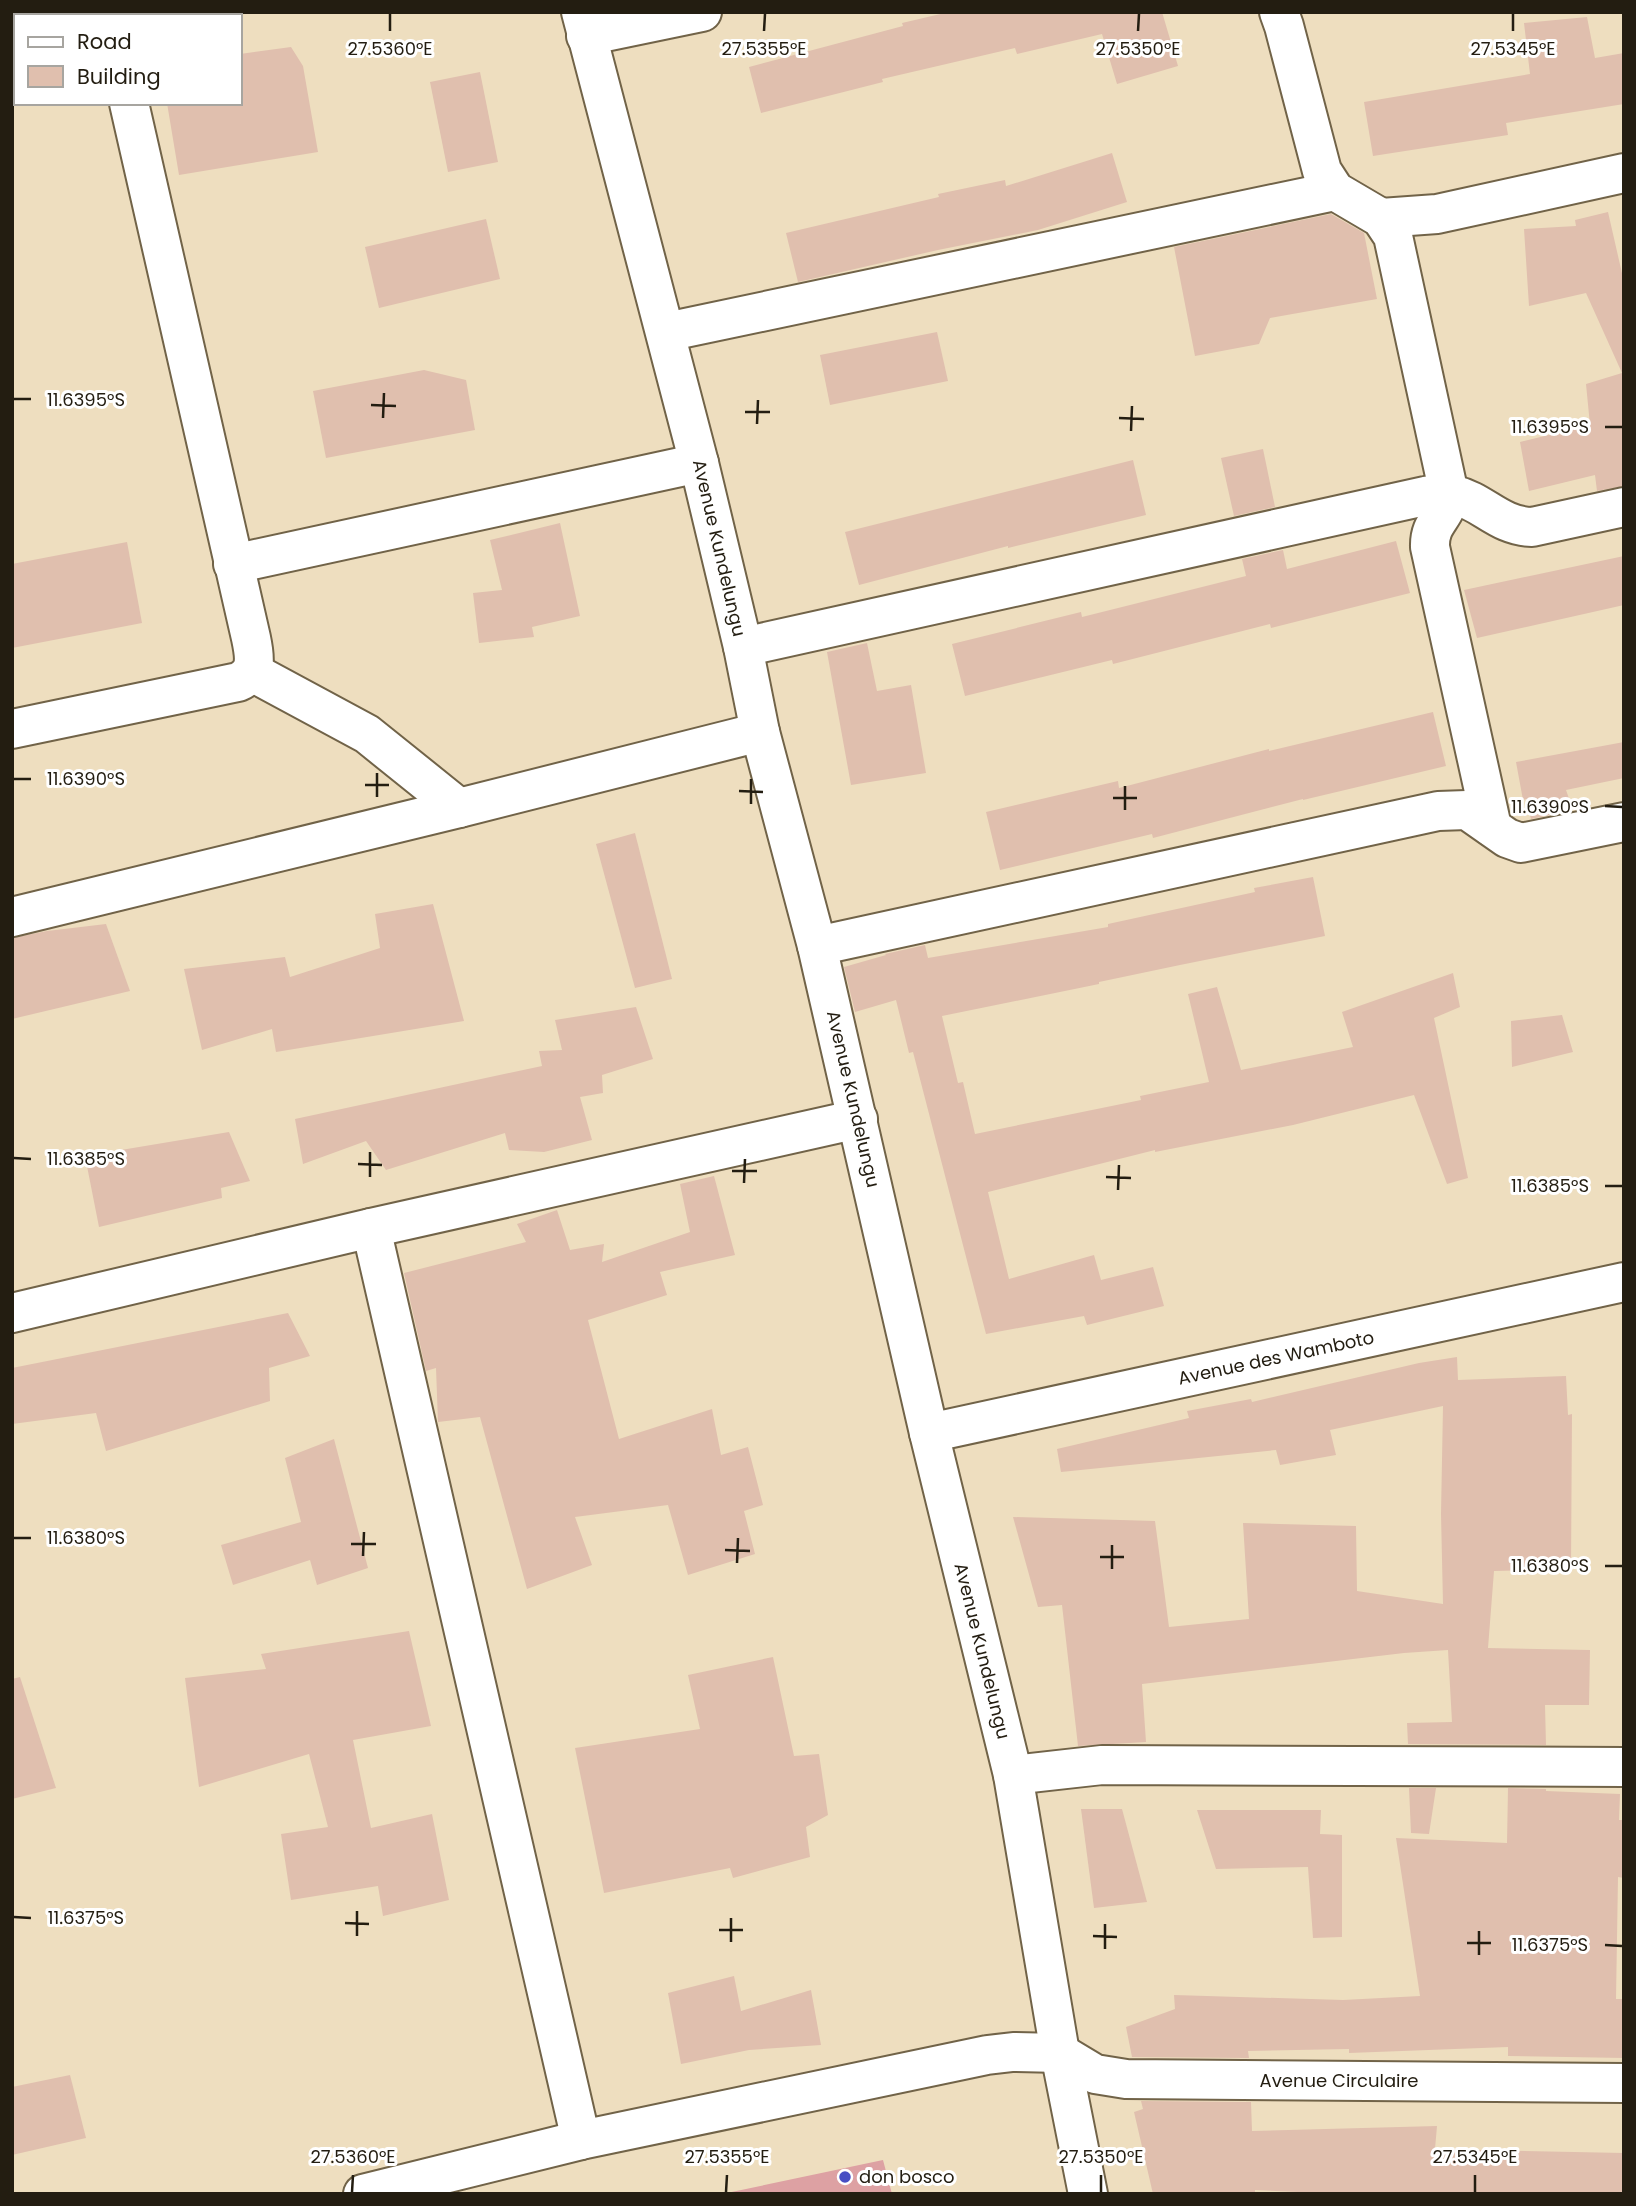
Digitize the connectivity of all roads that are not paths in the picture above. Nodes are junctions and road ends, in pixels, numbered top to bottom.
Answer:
1 (702, 12) edge
2 (1279, 12) edge
3 (583, 24) edge
4 (129, 105) edge
5 (1624, 173) edge
6 (1335, 191) junction
7 (1381, 218) junction
8 (666, 332) junction
9 (699, 463) junction
10 (1449, 494) junction
11 (1624, 507) edge
12 (233, 564) junction
13 (743, 647) junction
14 (252, 672) junction
15 (12, 729) edge
16 (760, 732) junction
17 (459, 808) junction
18 (1624, 822) edge
19 (1492, 827) junction
20 (12, 917) edge
21 (817, 946) junction
22 (858, 1119) junction
23 (371, 1227) junction
24 (1624, 1282) edge
25 (12, 1313) edge
26 (929, 1433) junction
27 (1624, 1767) edge
28 (1013, 1775) junction
29 (1060, 2053) junction
30 (1624, 2083) edge
31 (582, 2140) junction
32 (363, 2194) edge
33 (1088, 2194) edge

1 - 3 street
2 - 6 street
3 - 8 street, Avenue Kundelungu
4 - 12 street
5 - 7 street
6 - 7 street
6 - 8 street
7 - 10 street
8 - 9 street, Avenue Kundelungu
9 - 12 street
9 - 13 street, Avenue Kundelungu
10 - 11 street
10 - 13 street
10 - 19 street
12 - 14 street
13 - 16 street, Avenue Kundelungu
14 - 15 street
14 - 17 street
16 - 17 street
16 - 21 street, Avenue Kundelungu
17 - 20 street
18 - 19 street
19 - 21 street
21 - 22 street, Avenue Kundelungu
22 - 23 street
22 - 26 street, Avenue Kundelungu
23 - 25 street
23 - 31 street
24 - 26 street, Avenue des Wamboto
26 - 28 street, Avenue Kundelungu
27 - 28 street
28 - 29 street, Avenue Kundelungu
29 - 30 street, Avenue Circulaire
29 - 31 street
29 - 33 street, Avenue Kundelungu
31 - 32 street

